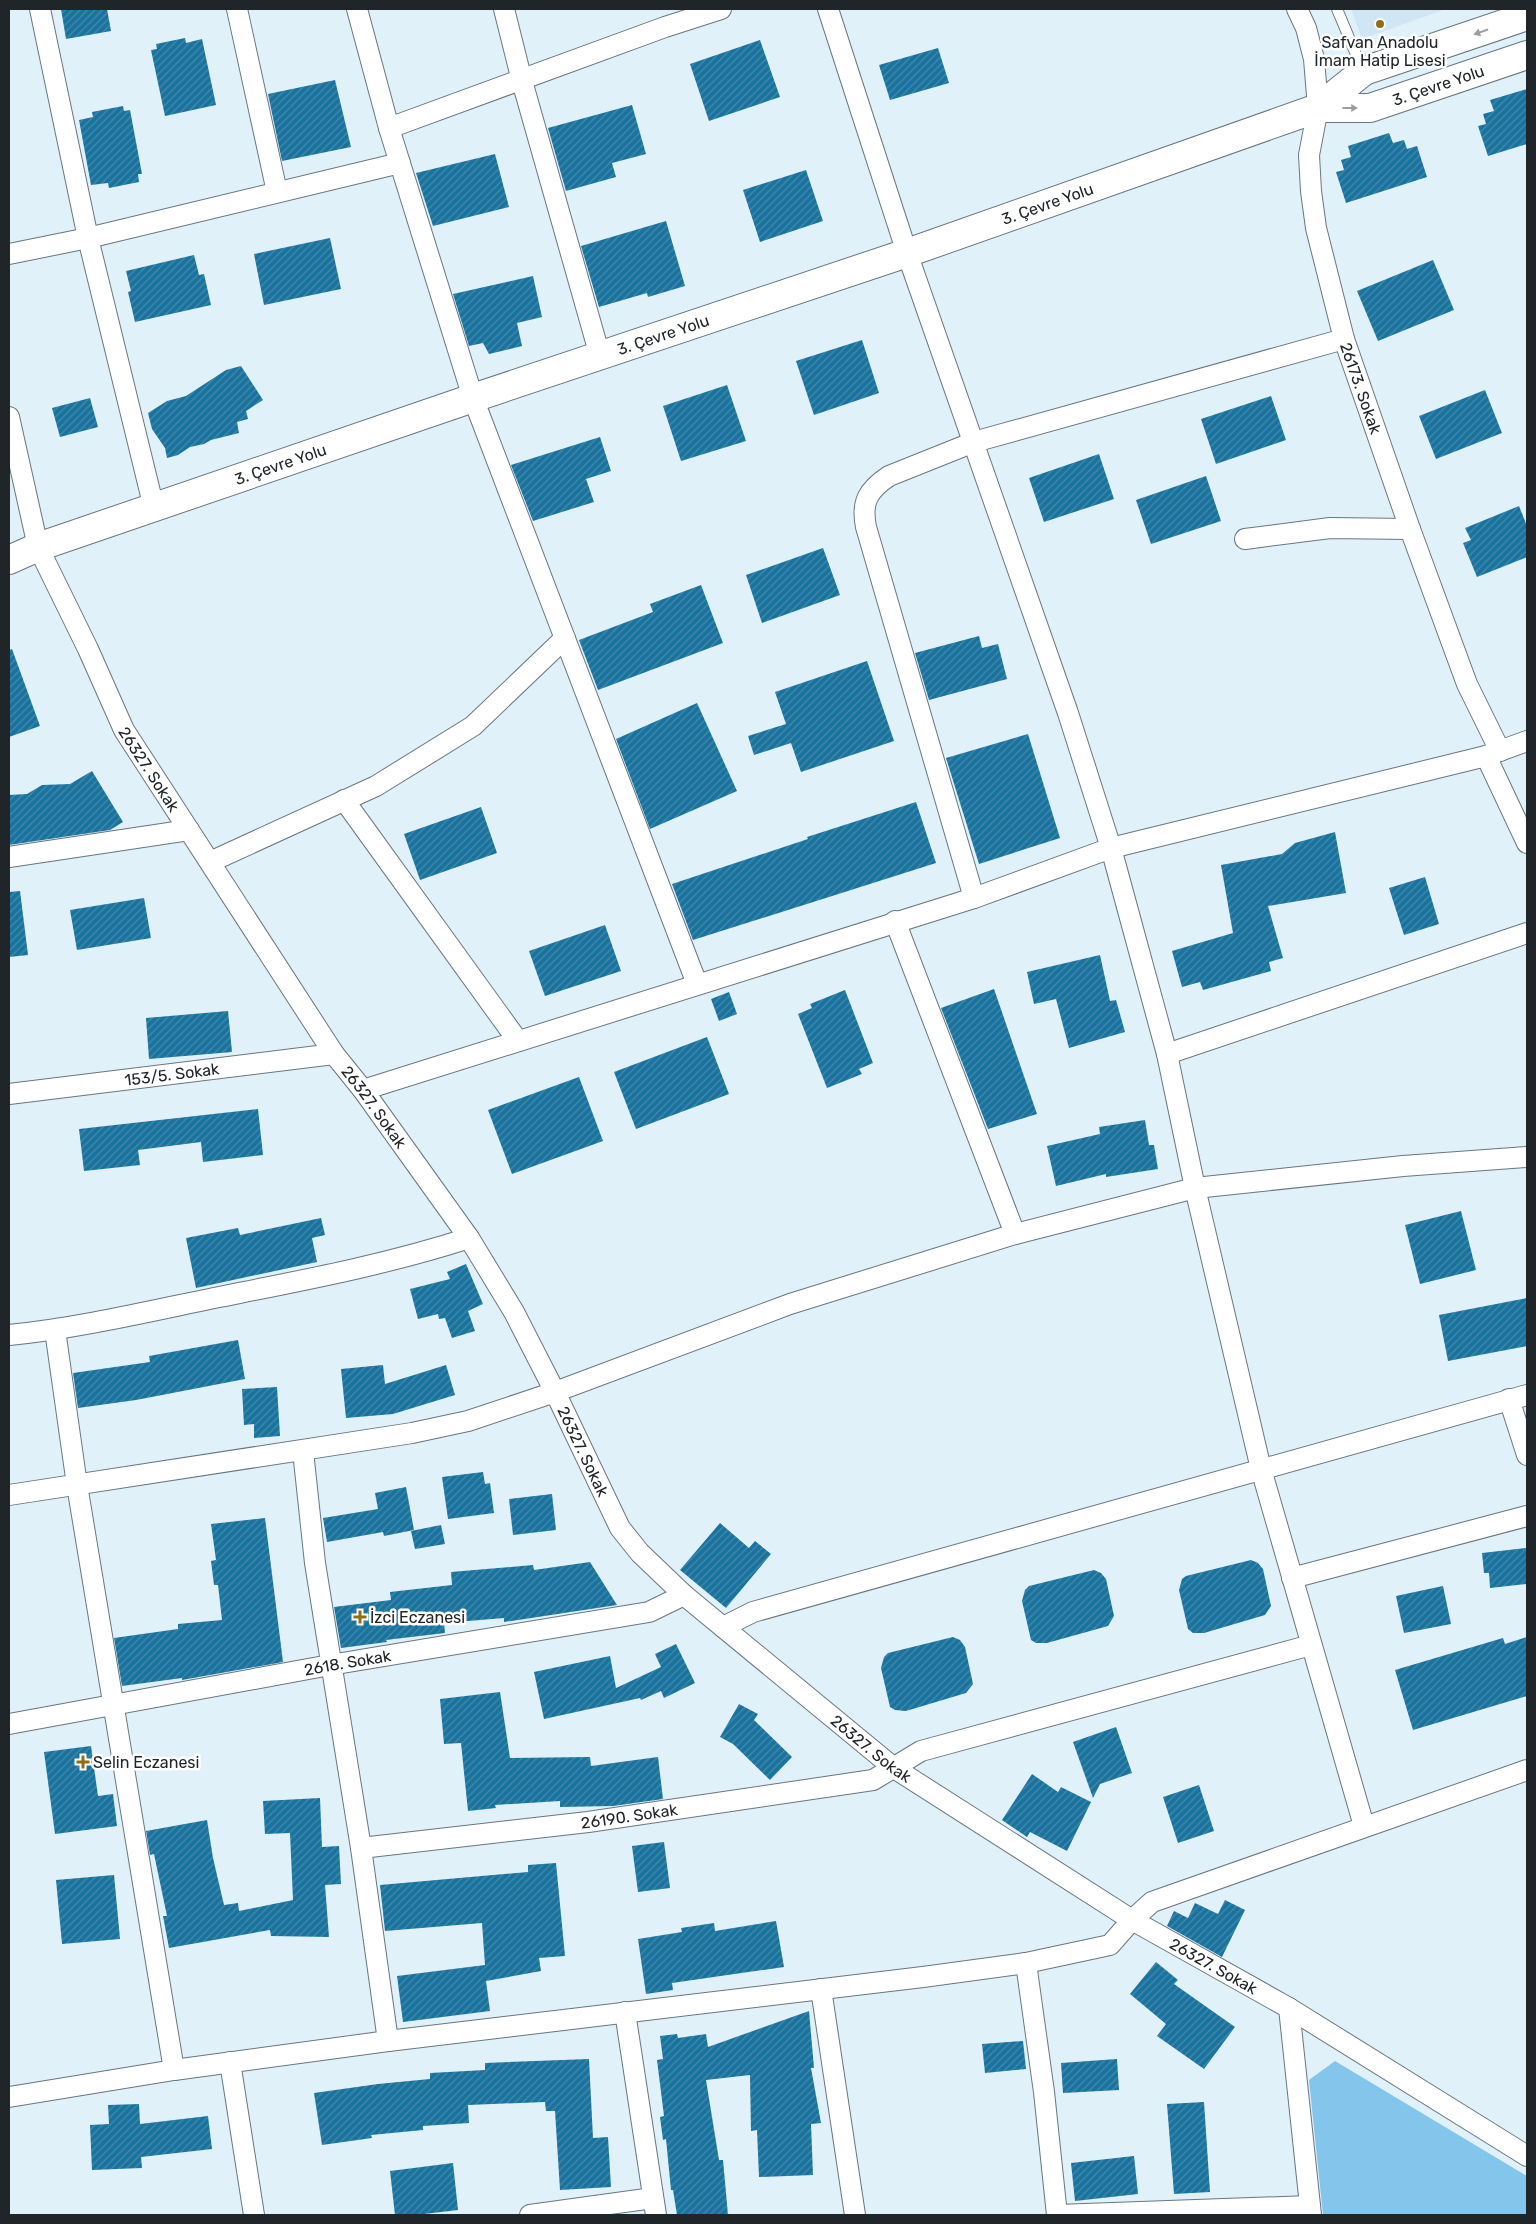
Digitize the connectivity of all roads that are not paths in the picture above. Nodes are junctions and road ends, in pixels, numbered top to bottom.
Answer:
1 (40, 9) edge
2 (237, 9) edge
3 (357, 9) edge
4 (504, 9) edge
5 (721, 9) edge
6 (828, 9) edge
7 (1297, 9) edge
8 (1337, 9) edge
9 (1527, 16) edge
10 (1527, 55) edge
11 (1364, 72) junction
12 (522, 81) junction
13 (1318, 108) junction
14 (389, 128) junction
15 (400, 162) junction
16 (277, 192) junction
17 (88, 238) junction
18 (907, 253) junction
19 (9, 254) edge
20 (1344, 339) junction
21 (600, 356) junction
22 (473, 398) junction
23 (9, 418) edge
24 (974, 442) junction
25 (154, 508) junction
26 (1410, 529) junction
27 (1245, 539) dead end
28 (38, 547) junction
29 (9, 560) edge
30 (565, 638) junction
31 (1527, 741) edge
32 (1493, 754) junction
33 (344, 800) junction
34 (189, 830) junction
35 (1527, 843) edge
36 (1111, 848) junction
37 (9, 857) edge
38 (210, 862) junction
39 (974, 898) junction
40 (895, 921) junction
41 (1527, 933) edge
42 (697, 984) junction
43 (518, 1041) junction
44 (334, 1054) junction
45 (1167, 1054) junction
46 (363, 1090) junction
47 (9, 1094) edge
48 (1527, 1158) edge
49 (1196, 1188) junction
50 (1015, 1234) junction
51 (468, 1238) junction
52 (55, 1330) junction
53 (9, 1335) edge
54 (555, 1392) junction
55 (1518, 1397) edge
56 (303, 1450) junction
57 (1527, 1455) edge
58 (1261, 1469) junction
59 (77, 1485) junction
60 (9, 1495) edge
61 (1527, 1516) edge
62 (1292, 1578) junction
63 (684, 1594) junction
64 (723, 1627) junction
65 (1311, 1645) junction
66 (330, 1665) junction
67 (112, 1704) junction
68 (9, 1724) edge
69 (894, 1768) junction
70 (1527, 1770) edge
71 (1364, 1826) junction
72 (361, 1848) junction
73 (1132, 1920) junction
74 (1026, 1963) junction
75 (821, 1989) junction
76 (1289, 2008) junction
77 (624, 2012) junction
78 (388, 2040) junction
79 (230, 2062) junction
80 (174, 2070) junction
81 (9, 2097) edge
82 (1527, 2156) edge
83 (655, 2207) edge
84 (1310, 2211) edge
85 (254, 2215) edge
86 (530, 2215) edge
87 (855, 2215) edge
88 (1057, 2215) edge

1 - 17 street
2 - 16 street
3 - 14 street
4 - 12 street
5 - 12 street
6 - 18 street
7 - 13 street, 26173. Sokak
8 - 11 lane
9 -> 11 main road, 3. Çevre Yolu
13 -> 10 main road, 3. Çevre Yolu
11 - 13 main road, 3. Çevre Yolu
12 - 14 street
12 - 21 street
13 - 18 main road, 3. Çevre Yolu
13 - 20 street, 26173. Sokak
14 - 15 street
15 - 16 street
15 - 22 street
16 - 17 street
17 - 19 street
17 - 25 street
18 - 21 main road, 3. Çevre Yolu
18 - 24 street
20 - 24 street
20 - 26 street, 26173. Sokak
21 - 22 main road, 3. Çevre Yolu
22 - 25 main road, 3. Çevre Yolu
22 - 30 street
23 - 28 street, 26327. Sokak
24 - 36 street
24 - 39 street
25 - 28 main road, 3. Çevre Yolu
26 - 27 street
26 - 32 street, 26173. Sokak
28 - 29 main road, 3. Çevre Yolu
28 - 34 street, 26327. Sokak
30 - 33 street
30 - 42 street
31 - 32 street
32 - 35 street, 26173. Sokak
32 - 36 street
33 - 38 street
33 - 43 street
34 - 37 street
34 - 38 street, 26327. Sokak
36 - 39 street
36 - 45 street
38 - 44 street, 26327. Sokak
39 - 40 street
40 - 42 street
40 - 50 street
41 - 45 street
42 - 43 street
43 - 46 street
44 - 46 street, 26327. Sokak
44 - 47 street, 153/5. Sokak
45 - 49 street
46 - 51 street, 26327. Sokak
48 - 49 street
49 - 50 street
49 - 58 street
50 - 54 street
51 - 52 street
51 - 54 street, 26327. Sokak
52 - 53 street
52 - 59 street
54 - 56 street
54 - 63 street, 26327. Sokak
55 - 57 street
55 - 58 street
56 - 59 street
56 - 66 street
58 - 62 street
58 - 64 street
59 - 60 street
59 - 67 street
61 - 62 street
62 - 65 street
63 - 64 street, 26327. Sokak
63 - 66 street, 2618. Sokak
64 - 69 street, 26327. Sokak
65 - 69 street, 26190. Sokak
65 - 71 street
66 - 67 street, 2618. Sokak
66 - 72 street
67 - 68 street, 2618. Sokak
67 - 80 street
69 - 72 street, 26190. Sokak
69 - 73 street, 26327. Sokak
70 - 71 street
71 - 73 street
72 - 78 street
73 - 74 street
73 - 76 street, 26327. Sokak
74 - 75 street
74 - 88 street
75 - 77 street
75 - 87 street
76 - 82 street, 26327. Sokak
76 - 84 street
77 - 78 street
77 - 83 street
78 - 79 street
79 - 80 street
79 - 85 street
80 - 81 street
83 - 86 street
84 - 88 street

